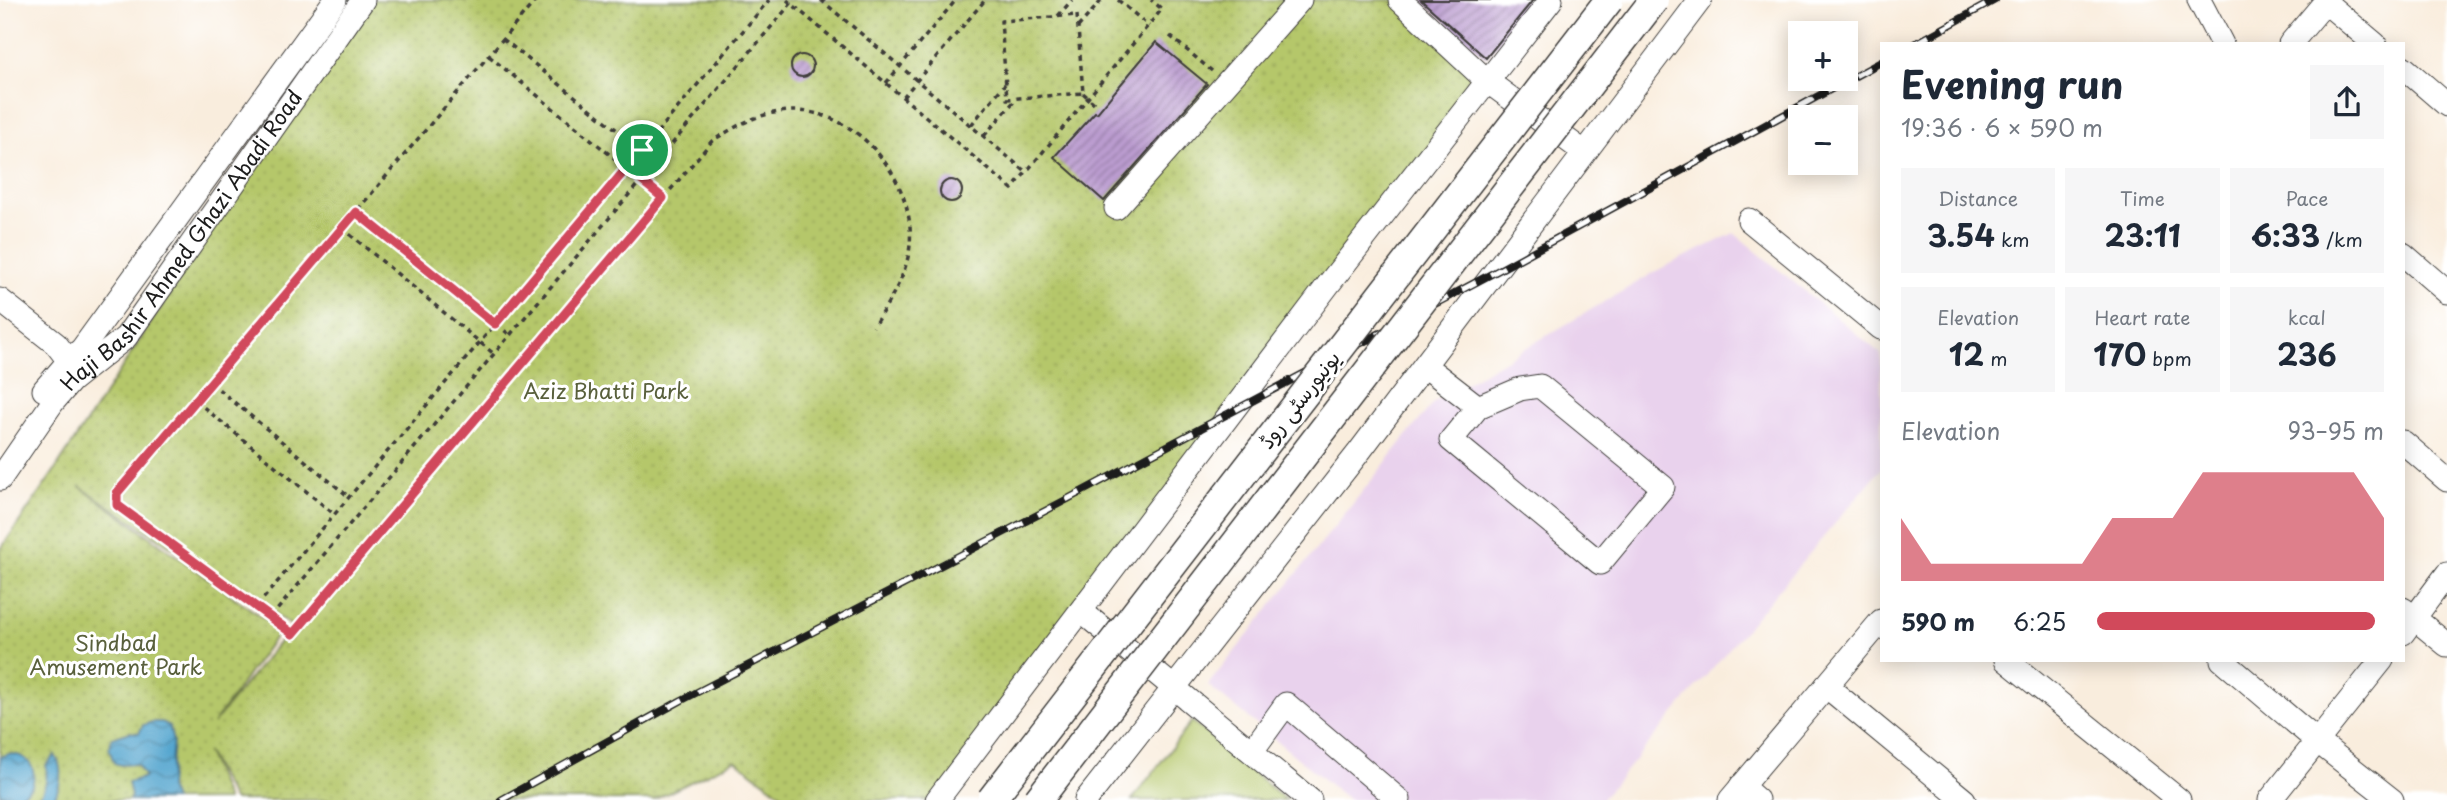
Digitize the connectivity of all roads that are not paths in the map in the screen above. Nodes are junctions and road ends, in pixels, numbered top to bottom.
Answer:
1 (335, 0) edge
2 (363, 0) edge
3 (1300, 0) edge
4 (1400, 0) edge
5 (1551, 0) edge
6 (1609, 0) edge
7 (1654, 0) edge
8 (1700, 0) edge
9 (2199, 0) edge
10 (2326, 1) edge
11 (2221, 42) edge
12 (2292, 42) edge
13 (2373, 42) edge
14 (2405, 70) edge
15 (1487, 81) junction
16 (2447, 105) edge
17 (1584, 152) junction
18 (1116, 208) dead end
19 (1749, 220) dead end
20 (2405, 256) edge
21 (2447, 292) edge
22 (2, 307) edge
23 (1880, 327) edge
24 (1425, 366) junction
25 (76, 367) junction
26 (1478, 407) junction
27 (2405, 444) edge
28 (0, 452) edge
29 (0, 479) edge
30 (2447, 480) edge
31 (2447, 574) edge
32 (1081, 611) junction
33 (2407, 620) edge
34 (1880, 622) edge
35 (2447, 645) edge
36 (2008, 662) edge
37 (2224, 662) edge
38 (2380, 662) edge
39 (1826, 686) junction
40 (1174, 687) junction
41 (2317, 741) junction
42 (1252, 751) junction
43 (1743, 795) edge
44 (937, 800) edge
45 (991, 800) edge
46 (1038, 800) edge
47 (1086, 800) edge
48 (1310, 800) edge
49 (1399, 800) edge
50 (1964, 800) edge
51 (2179, 800) edge
52 (2270, 800) edge
53 (2392, 800) edge

1 - 25 street, Haji Bashir Ahmed Ghazi Abadi Road
2 - 25 street, Haji Bashir Ahmed Ghazi Abadi Road
3 - 18 street
4 - 15 street
5 - 15 street
6 - 45 main road, یونیورسٹی روڈ, bridge
7 - 46 main road, یونیورسٹی روڈ, bridge
8 - 17 street
9 - 11 street
10 - 12 street
10 - 13 street
14 - 16 street
15 - 17 street
15 - 32 street
17 - 24 street
19 - 23 street
20 - 21 street
22 - 25 street
24 - 26 street
24 - 40 street
25 - 28 street, Haji Bashir Ahmed Ghazi Abadi Road
25 - 29 street, Haji Bashir Ahmed Ghazi Abadi Road
26 - 26 street
27 - 30 street
31 - 33 street
32 - 40 street
32 - 44 street
33 - 35 street
34 - 39 street
36 - 51 street
37 - 41 street
38 - 41 street
39 - 43 street
39 - 50 street
40 - 42 street
40 - 47 street
41 - 52 street
41 - 53 street
42 - 48 street
42 - 49 street

